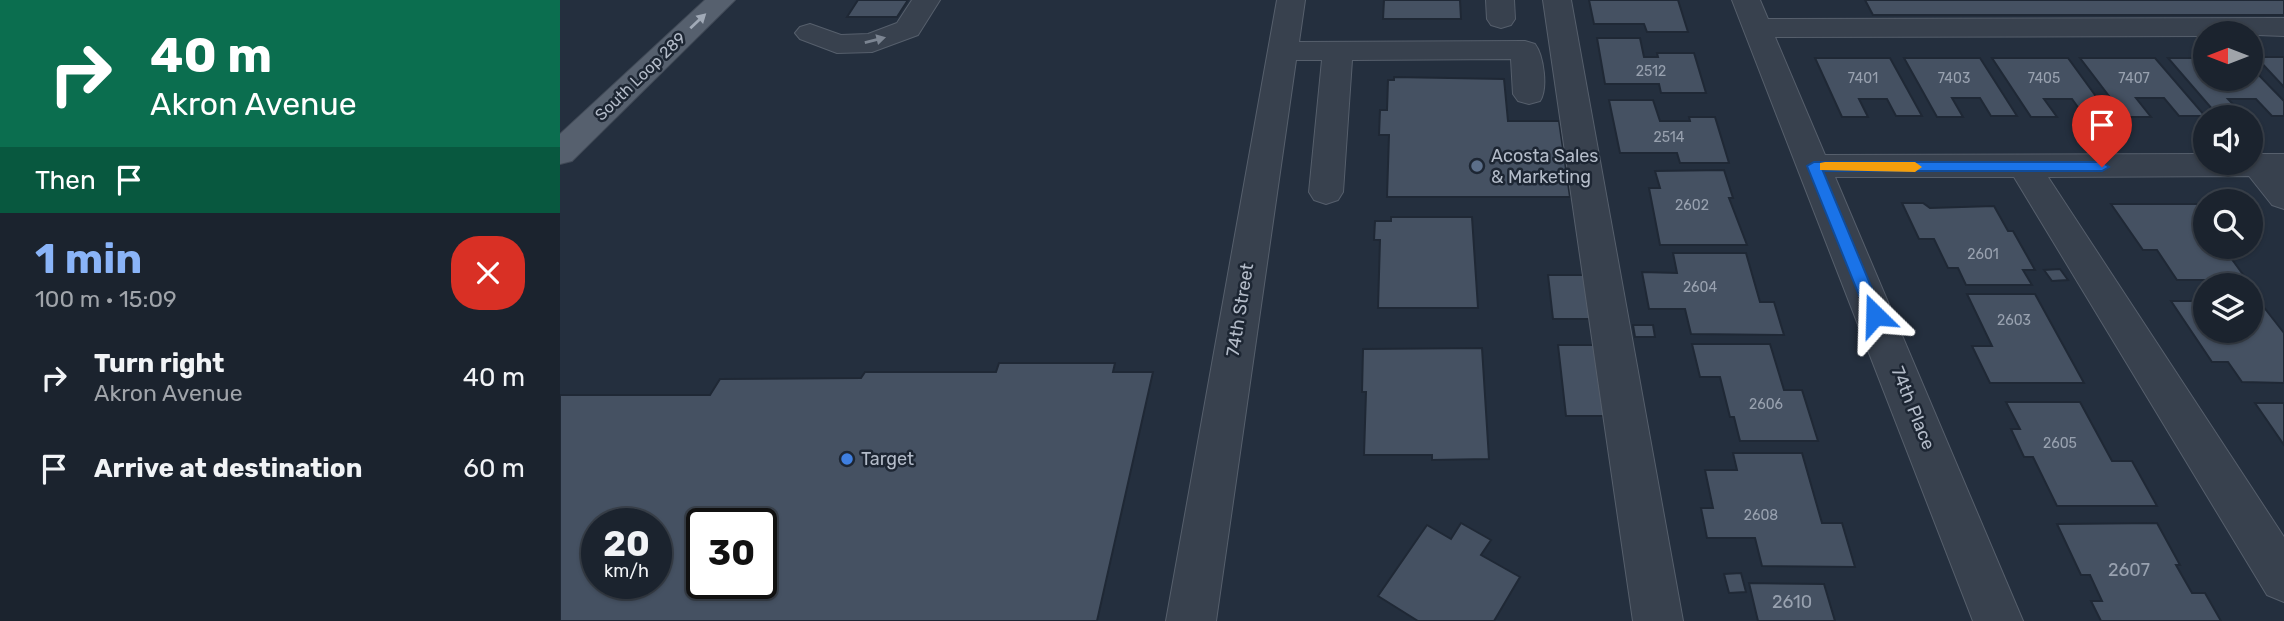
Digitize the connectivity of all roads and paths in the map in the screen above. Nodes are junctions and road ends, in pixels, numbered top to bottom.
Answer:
1 (721, 0) edge
2 (926, 0) edge
3 (1291, 0) edge
4 (1557, 0) edge
5 (1824, 0) edge
6 (1751, 11) edge
7 (2284, 27) edge
8 (810, 33) dead end
9 (1282, 51) junction
10 (1338, 51) junction
11 (1529, 94) dead end
12 (560, 153) edge
13 (2271, 165) edge
14 (1814, 166) junction
15 (2025, 167) junction
16 (1326, 192) dead end
17 (2284, 197) edge
18 (2284, 579) edge
19 (1191, 621) edge
20 (1658, 621) edge
21 (1998, 621) edge

12 -> 1 main road, South Loop 289
8 -> 2 street
3 - 9 street, 74th Street
4 - 20 street
5 - 6 street
6 - 7 street
6 - 14 street, 74th Place
9 - 10 street
9 - 19 street, 74th Street
10 - 11 street
10 - 16 street
13 - 15 street
13 - 17 street
14 - 15 street
14 - 21 street, 74th Place
15 - 18 street

